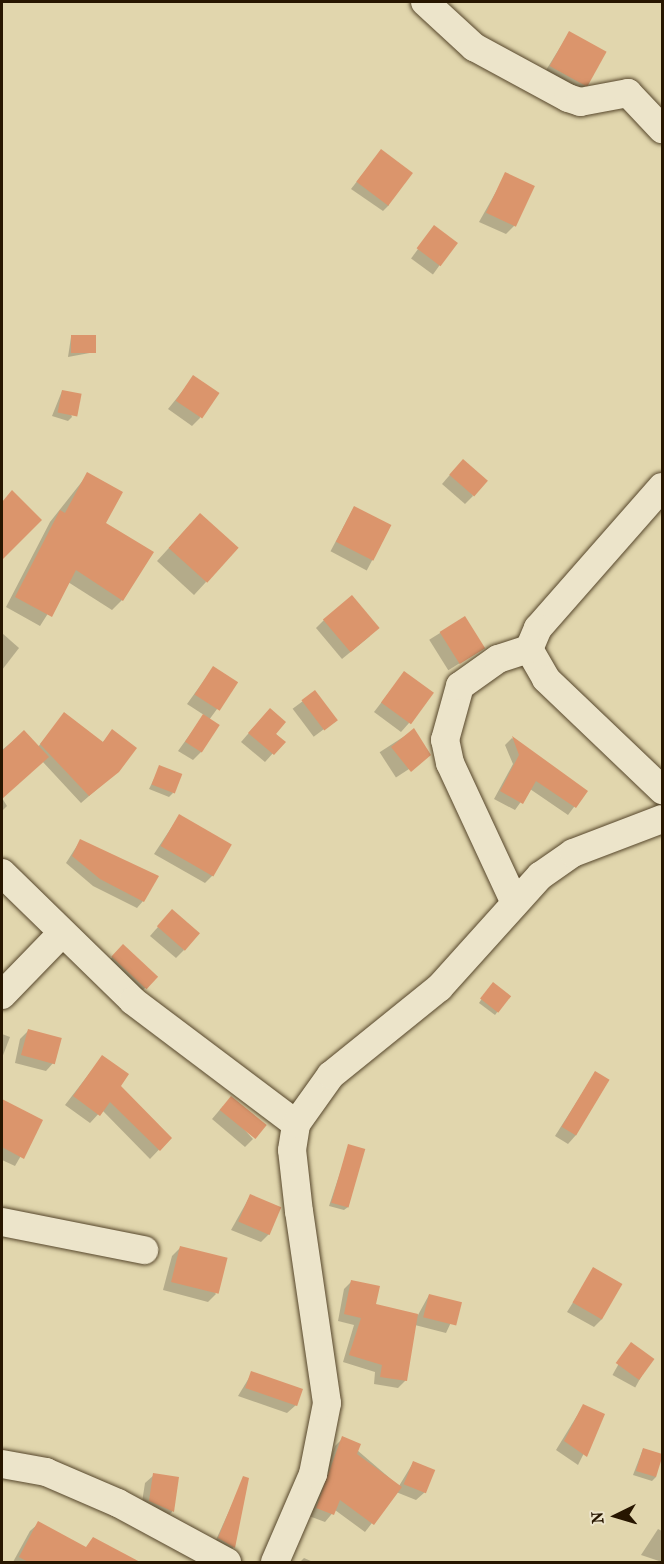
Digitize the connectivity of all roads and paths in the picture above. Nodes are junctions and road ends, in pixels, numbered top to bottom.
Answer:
1 (425, 2) edge
2 (663, 129) edge
3 (663, 487) edge
4 (529, 649) junction
5 (663, 790) edge
6 (663, 819) edge
7 (2, 873) edge
8 (515, 903) junction
9 (62, 933) junction
10 (2, 996) edge
11 (296, 1124) junction
12 (2, 1222) edge
13 (144, 1250) dead end
14 (2, 1464) edge
15 (227, 1563) edge
16 (275, 1563) edge

1 - 2 street
3 - 4 street
4 - 5 street
4 - 8 street
6 - 8 street
7 - 9 street
8 - 11 street
9 - 10 street
9 - 11 street
11 - 16 street
12 - 13 street
14 - 15 street

